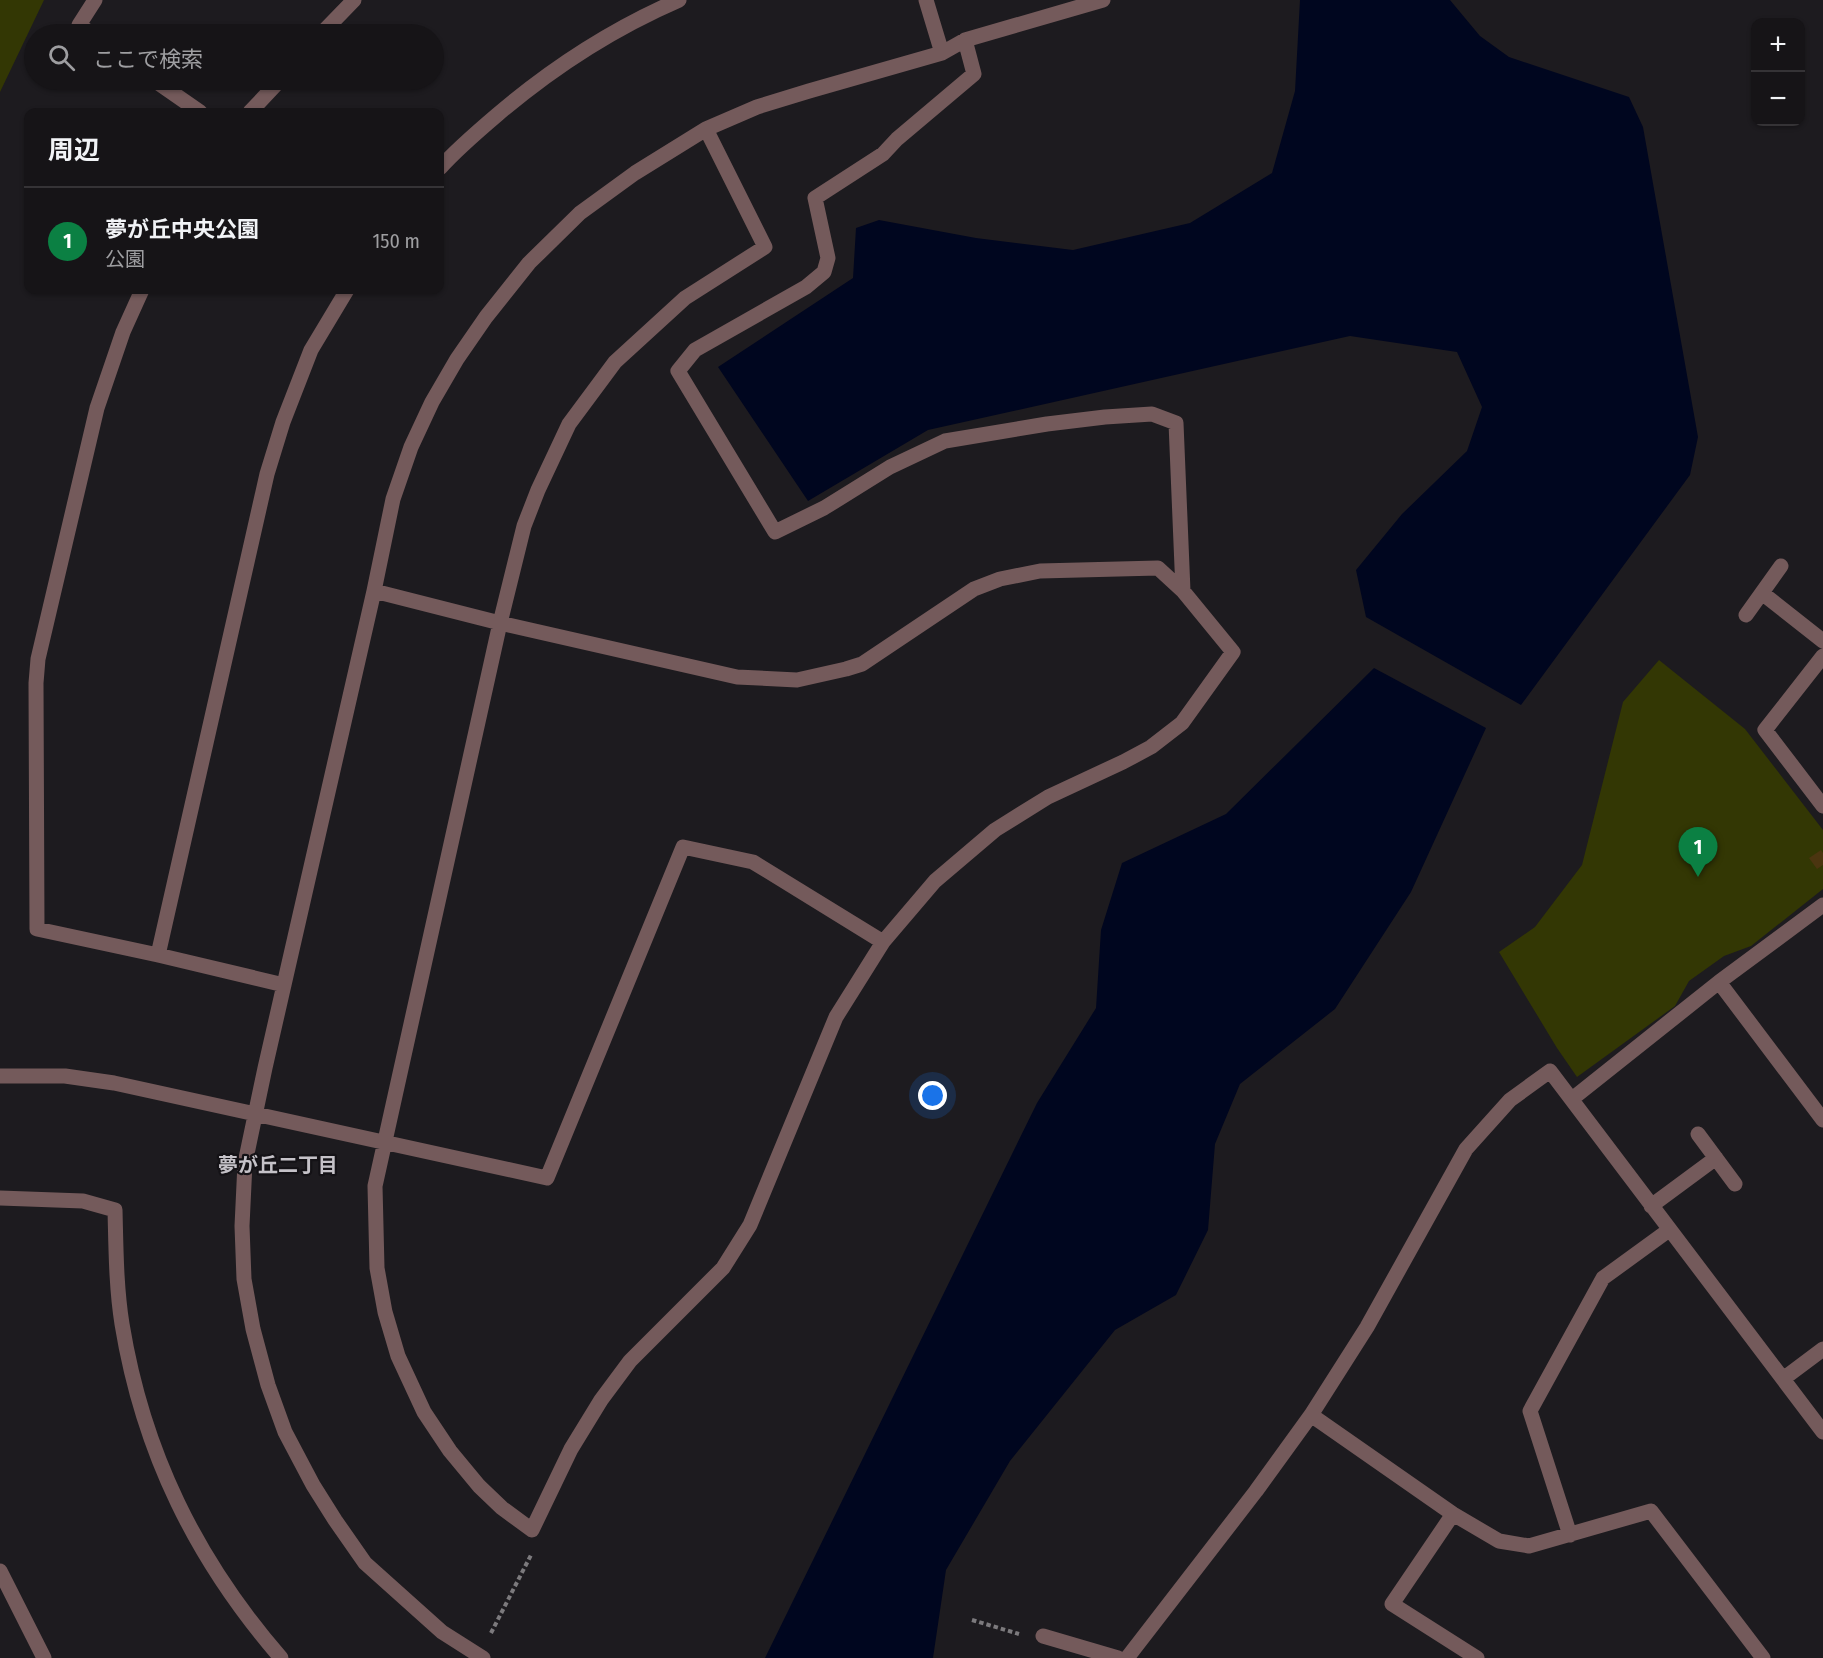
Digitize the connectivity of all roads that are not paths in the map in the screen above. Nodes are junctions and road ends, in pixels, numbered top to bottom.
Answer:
1 (95, 0) edge
2 (354, 0) edge
3 (679, 0) edge
4 (926, 0) edge
5 (1103, 0) edge
6 (80, 24) edge
7 (331, 24) edge
8 (965, 40) junction
9 (942, 53) junction
10 (168, 90) edge
11 (271, 90) edge
12 (194, 108) edge
13 (254, 108) edge
14 (706, 129) junction
15 (444, 164) edge
16 (140, 294) edge
17 (345, 294) edge
18 (1781, 566) dead end
19 (374, 591) junction
20 (1184, 591) junction
21 (1762, 593) junction
22 (1746, 615) dead end
23 (500, 623) junction
24 (1823, 642) edge
25 (1823, 656) edge
26 (1823, 806) edge
27 (1823, 905) edge
28 (883, 942) junction
29 (158, 955) junction
30 (1719, 982) junction
31 (284, 985) junction
32 (0, 1076) edge
33 (1572, 1099) junction
34 (255, 1114) junction
35 (1823, 1120) edge
36 (1698, 1134) dead end
37 (384, 1143) junction
38 (1716, 1158) junction
39 (1735, 1184) dead end
40 (0, 1198) edge
41 (1651, 1206) junction
42 (1669, 1230) junction
43 (1823, 1349) edge
44 (1783, 1379) junction
45 (1311, 1415) junction
46 (1823, 1432) edge
47 (1453, 1514) junction
48 (1570, 1535) junction
49 (1, 1575) edge
50 (1043, 1636) road end
51 (481, 1657) edge
52 (44, 1658) edge
53 (281, 1658) edge
54 (1119, 1658) edge
55 (1127, 1658) edge
56 (1477, 1658) edge
57 (1763, 1658) edge

1 - 6 street
2 - 7 street
3 - 15 street
4 - 9 street
5 - 8 street
8 - 9 street
8 - 20 street
9 - 14 street
10 - 12 street
11 - 13 street
14 - 19 street
14 - 23 street
16 - 29 street
17 - 29 street
18 - 21 street
19 - 23 street
19 - 31 street
20 - 23 street
20 - 28 street
21 - 22 street
21 - 24 street
23 - 37 street
25 - 26 street
27 - 30 street
28 - 37 street
28 - 37 street
29 - 31 street
30 - 33 street
30 - 35 street
31 - 34 street
32 - 34 street
33 - 41 street
33 - 45 street
34 - 37 street
34 - 51 street
36 - 38 street
38 - 39 street
38 - 41 street
40 - 53 street
41 - 42 street
42 - 44 street
42 - 48 street
43 - 44 street
44 - 46 street
45 - 47 street
45 - 55 street
47 - 48 street
47 - 56 street
48 - 57 street
49 - 52 street
50 - 54 street

